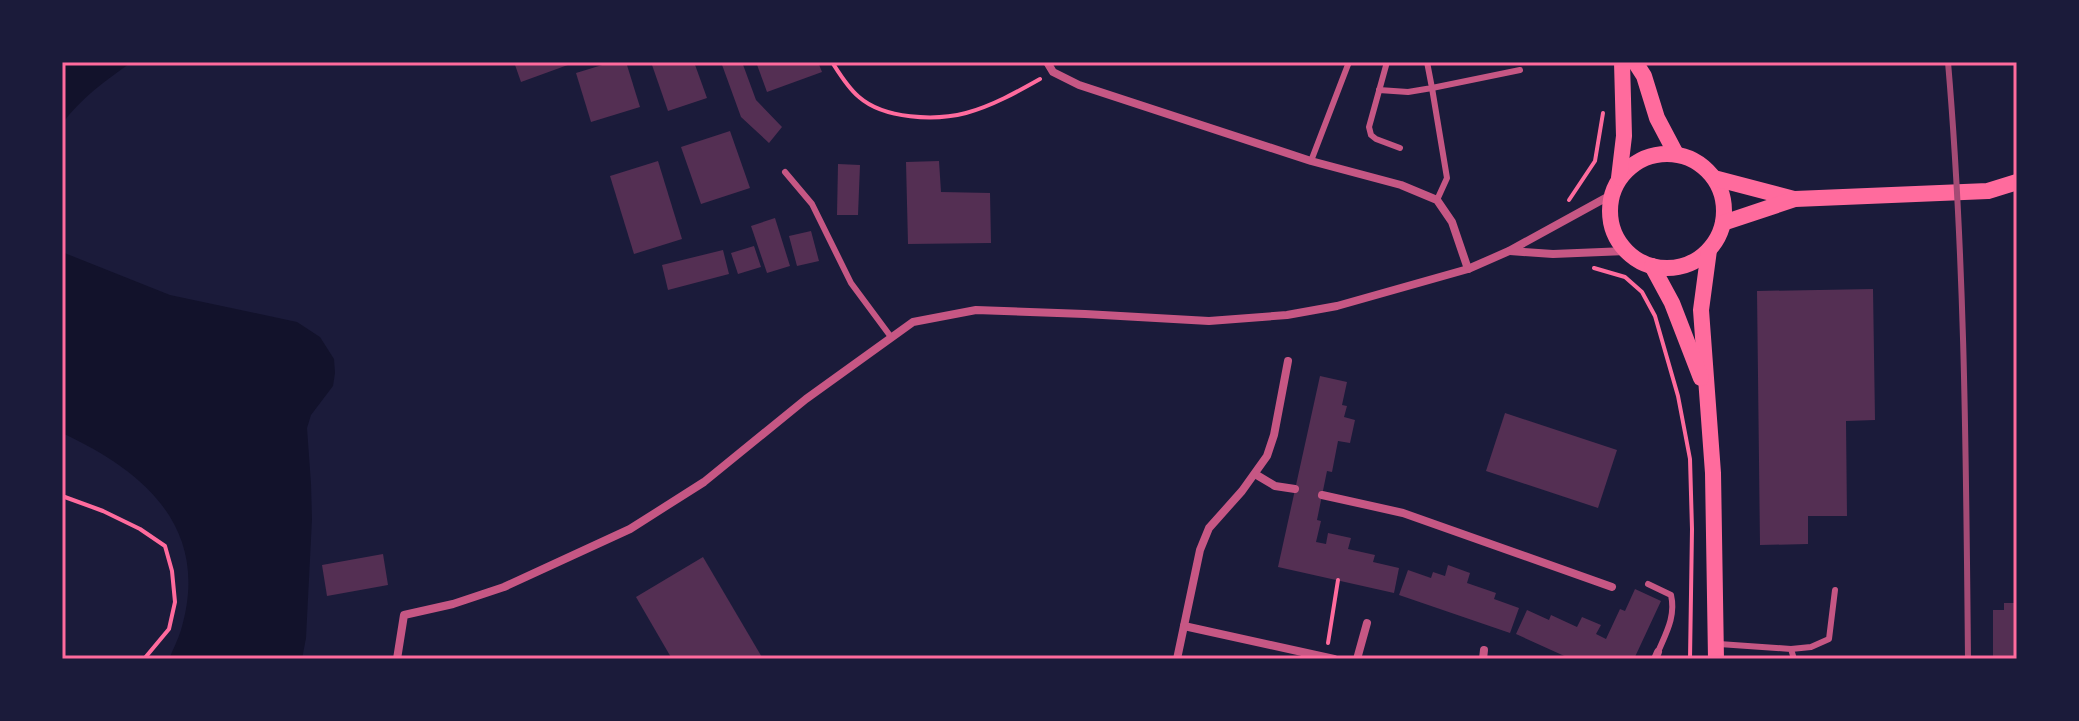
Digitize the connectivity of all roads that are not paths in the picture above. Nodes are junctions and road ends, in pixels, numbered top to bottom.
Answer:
1 (1047, 62) edge
2 (1349, 62) edge
3 (1387, 62) edge
4 (1427, 62) edge
5 (1622, 62) edge
6 (1635, 62) edge
7 (1520, 70) dead end
8 (1432, 88) junction
9 (1379, 90) junction
10 (1400, 148) dead end
11 (1676, 154) junction
12 (1311, 161) junction
13 (785, 172) dead end
14 (1714, 178) junction
15 (2017, 182) edge
16 (1615, 187) junction
17 (1795, 199) junction
18 (1437, 200) junction
19 (1723, 223) junction
20 (1709, 250) junction
21 (1509, 251) junction
22 (1626, 251) junction
23 (1652, 266) junction
24 (1468, 269) junction
25 (891, 337) junction
26 (1288, 361) dead end
27 (1708, 398) junction
28 (1255, 474) junction
29 (1295, 489) dead end
30 (1322, 495) dead end
31 (1648, 584) dead end
32 (1612, 587) dead end
33 (1835, 590) dead end
34 (1367, 623) dead end
35 (1184, 626) junction
36 (1791, 649) junction
37 (1716, 651) edge
38 (1656, 656) edge
39 (1330, 658) edge
40 (397, 659) edge
41 (1177, 659) edge
42 (1357, 659) edge
43 (1794, 659) edge

1 - 12 street
2 - 12 lane
3 - 9 lane
4 - 8 lane
5 - 16 main road
6 - 11 main road
7 - 8 lane
8 - 9 lane
8 - 18 lane
9 - 10 lane
11 - 14 main road
11 - 16 main road
12 - 18 street
13 - 25 lane
14 - 17 main road
14 - 19 main road
15 - 17 main road
16 - 21 street
16 - 22 main road
17 - 19 main road
18 - 24 street
19 - 20 main road
20 - 23 main road
20 - 27 main road
21 - 22 street
21 - 24 street
22 - 23 main road
23 - 27 main road
24 - 25 street
25 - 40 street
26 - 28 street
27 - 37 main road
28 - 29 street
28 - 35 street
30 - 32 street
31 - 38 lane
33 - 36 lane
34 - 42 street
35 - 39 street
35 - 41 street
36 - 37 lane
36 - 43 lane

